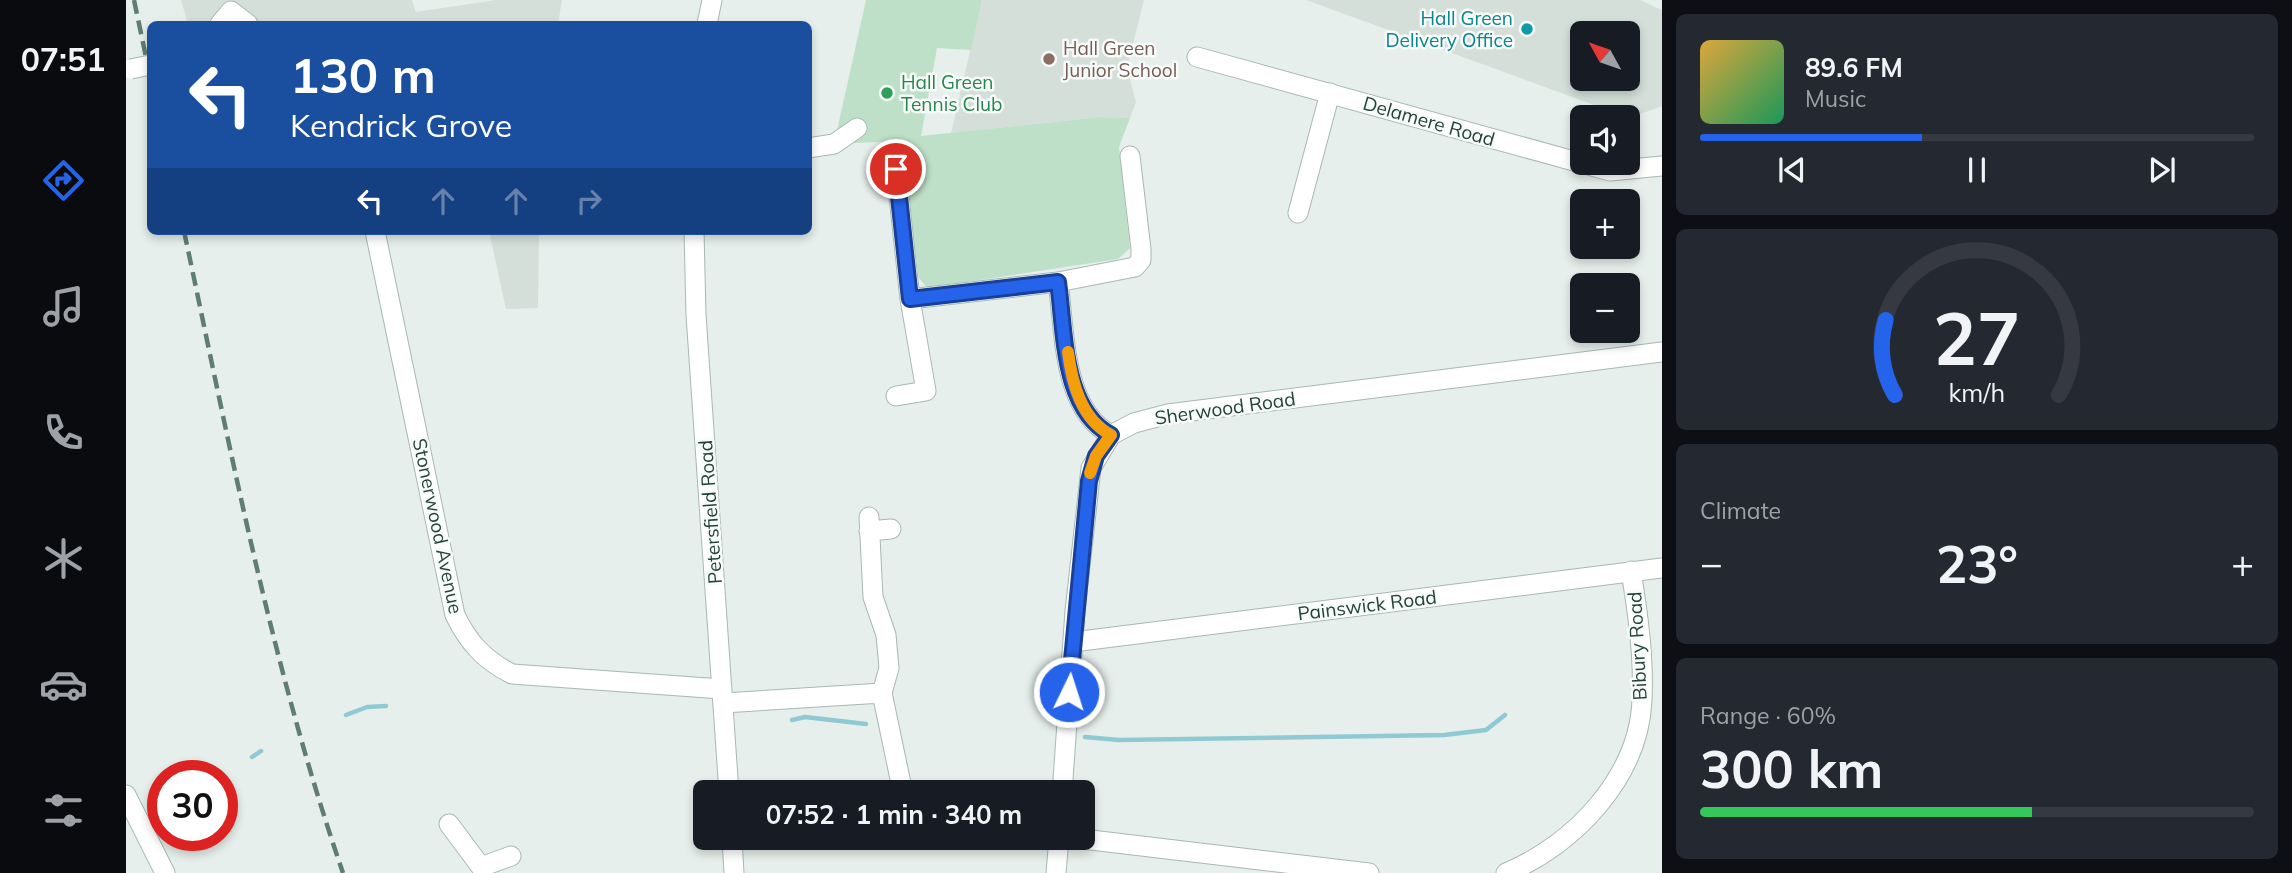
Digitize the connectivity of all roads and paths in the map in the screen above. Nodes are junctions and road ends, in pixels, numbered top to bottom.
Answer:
1 (712, 0) edge
2 (223, 21) edge
3 (244, 21) edge
4 (708, 21) edge
5 (1197, 57) dead end
6 (147, 66) edge
7 (128, 70) edge
8 (1330, 93) junction
9 (856, 128) dead end
10 (812, 147) edge
11 (1129, 156) dead end
12 (1662, 166) edge
13 (896, 169) dead end
14 (1298, 213) dead end
15 (376, 235) edge
16 (694, 235) edge
17 (1058, 282) junction
18 (910, 299) junction
19 (1662, 352) edge
20 (896, 396) dead end
21 (1111, 435) junction
22 (891, 529) dead end
23 (1662, 568) edge
24 (1631, 571) junction
25 (1073, 642) junction
26 (882, 693) junction
27 (722, 696) junction
28 (728, 780) edge
29 (900, 780) edge
30 (1063, 780) edge
31 (126, 796) edge
32 (449, 824) dead end
33 (1095, 840) edge
34 (733, 850) edge
35 (1058, 850) edge
36 (496, 864) edge
37 (164, 873) edge
38 (734, 873) edge
39 (1056, 873) edge
40 (1369, 873) edge
41 (1506, 873) edge

1 - 4 street
2 - 3 street
5 - 8 street, Delamere Road
6 - 7 street, bridge
8 - 12 street, Delamere Road
8 - 14 street
9 - 10 street
11 - 17 street
13 - 18 street
15 - 27 street, Stonerwood Avenue
16 - 27 street, Petersfield Road
17 - 18 street
17 - 21 street
18 - 20 street
19 - 21 street, Sherwood Road
21 - 25 street
22 - 26 street
23 - 24 street, Painswick Road
24 - 25 street, Painswick Road
24 - 41 street, Bibury Road
25 - 30 street
26 - 27 street, Stonerwood Avenue
26 - 29 street
27 - 28 street, Petersfield Road
31 - 37 street
32 - 36 street
33 - 40 street
34 - 38 street
35 - 39 street

